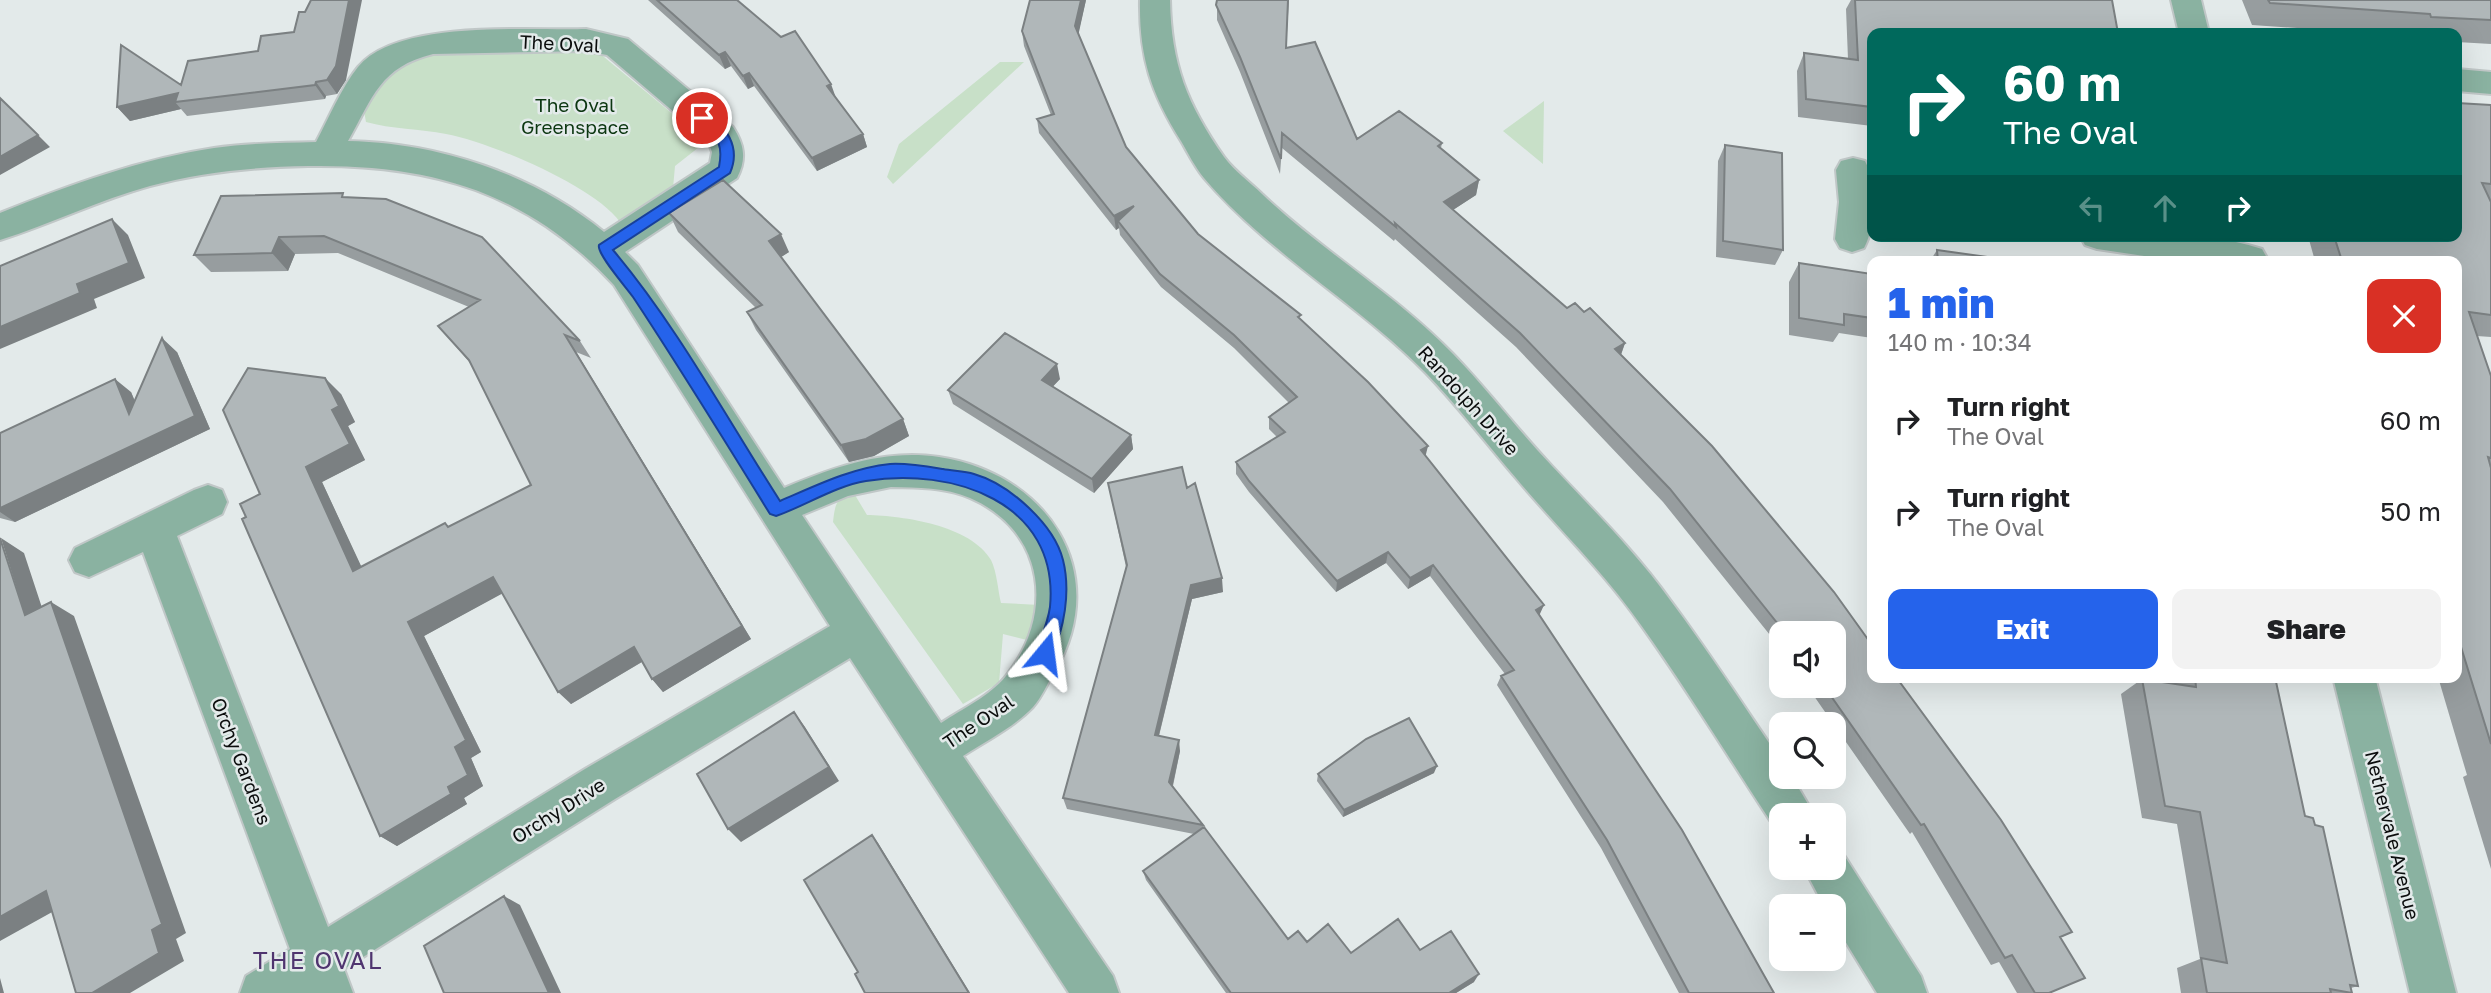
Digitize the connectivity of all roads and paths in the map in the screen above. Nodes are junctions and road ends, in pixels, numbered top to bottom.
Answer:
1 (1154, 0) edge
2 (2186, 0) edge
3 (2193, 28) edge
4 (2462, 80) edge
5 (2491, 83) edge
6 (325, 154) junction
7 (1860, 192) edge
8 (0, 227) edge
9 (1852, 239) dead end
10 (2154, 242) edge
11 (604, 249) junction
12 (2249, 252) edge
13 (208, 502) dead end
14 (776, 509) junction
15 (154, 528) junction
16 (89, 560) dead end
17 (856, 632) junction
18 (2356, 683) edge
19 (934, 751) junction
20 (1784, 803) edge
21 (1833, 880) edge
22 (324, 976) edge
23 (263, 993) edge
24 (1096, 993) edge
25 (1903, 993) edge
26 (2433, 993) edge

1 - 20 street, Randolph Drive
2 - 3 street
4 - 5 street
6 - 8 street, The Oval
6 - 11 street, The Oval
6 - 11 street, The Oval
7 - 9 street
10 - 12 street
11 - 14 street, The Oval
13 - 15 street
14 - 17 street, The Oval
14 - 19 street, The Oval
15 - 16 street
15 - 22 street, Orchy Gardens
17 - 19 street, The Oval
17 - 22 street, Orchy Drive
18 - 26 street, Nethervale Avenue
19 - 24 street, The Oval
21 - 25 street
22 - 23 street, Orchy Drive

